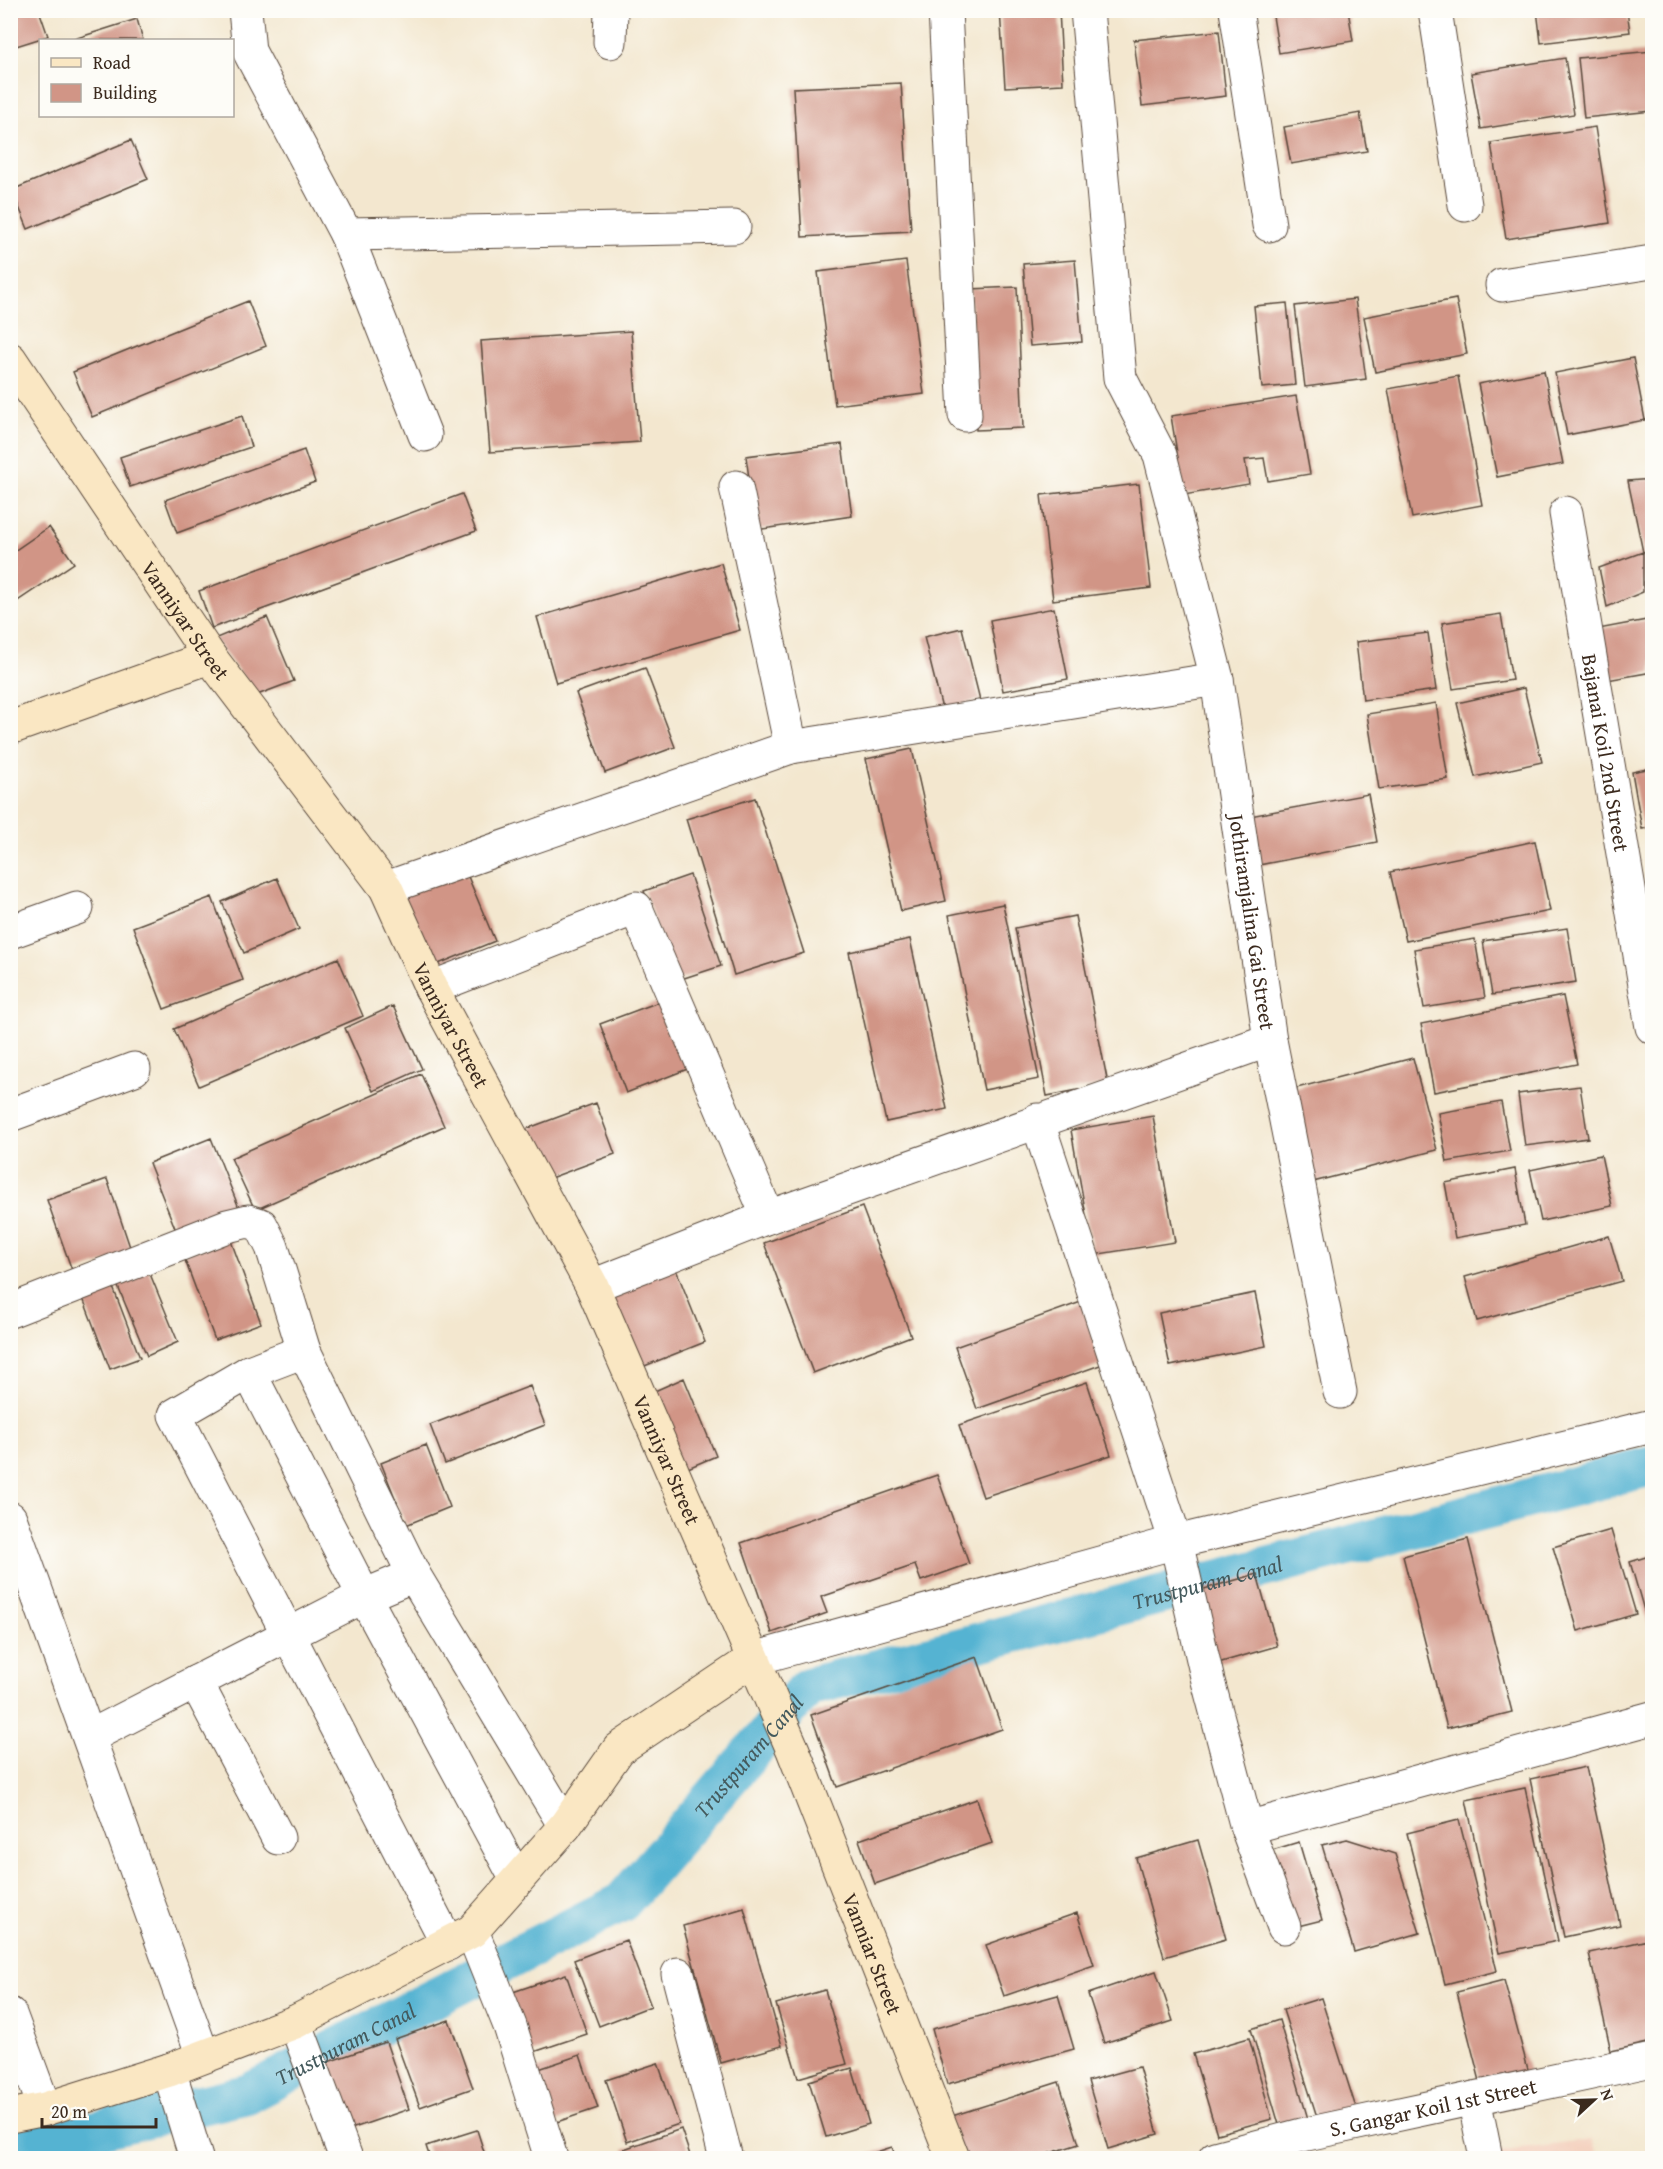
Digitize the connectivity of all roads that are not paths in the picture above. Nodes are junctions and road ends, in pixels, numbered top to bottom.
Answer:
1 (245, 10) edge
2 (945, 10) edge
3 (1087, 10) edge
4 (1236, 10) edge
5 (1435, 10) edge
6 (1465, 206) dead end
7 (1269, 225) dead end
8 (734, 227) dead end
9 (346, 234) junction
10 (1653, 261) edge
11 (1502, 285) dead end
12 (10, 358) edge
13 (965, 415) dead end
14 (425, 435) dead end
15 (736, 487) dead end
16 (1566, 513) dead end
17 (210, 657) junction
18 (1217, 679) junction
19 (10, 728) edge
20 (791, 747) junction
21 (386, 888) junction
22 (77, 908) dead end
23 (10, 932) edge
24 (432, 988) junction
25 (1653, 1027) edge
26 (1270, 1040) junction
27 (134, 1069) dead end
28 (10, 1115) edge
29 (1037, 1120) junction
30 (768, 1217) junction
31 (592, 1286) junction
32 (10, 1311) edge
33 (304, 1352) junction
34 (249, 1372) junction
35 (1340, 1392) dead end
36 (1653, 1426) edge
37 (10, 1518) edge
38 (1176, 1542) junction
39 (414, 1575) junction
40 (364, 1596) junction
41 (288, 1635) junction
42 (753, 1659) junction
43 (196, 1682) junction
44 (1653, 1718) edge
45 (89, 1737) junction
46 (793, 1750) joint
47 (565, 1827) junction
48 (1247, 1828) junction
49 (278, 1838) dead end
50 (517, 1880) junction
51 (1284, 1928) dead end
52 (460, 1938) junction
53 (678, 1974) dead end
54 (10, 2014) edge
55 (295, 2022) junction
56 (203, 2056) junction
57 (1653, 2060) edge
58 (169, 2070) junction
59 (1474, 2098) junction
60 (45, 2109) junction
61 (10, 2116) edge
62 (1306, 2147) edge
63 (196, 2158) edge
64 (346, 2158) edge
65 (550, 2158) edge
66 (726, 2158) edge
67 (953, 2158) edge
68 (1215, 2158) edge
69 (1486, 2158) edge

1 - 9 street
2 - 13 street
3 - 18 street, Jothiramjalina Gai Street
4 - 7 street
5 - 6 street
8 - 9 street
9 - 14 street
10 - 11 street
12 - 17 street, Vanniyar Street
15 - 20 street
16 - 25 street, Bajanai Koil 2nd Street
17 - 19 street
17 - 21 street, Vanniyar Street
18 - 20 street
18 - 26 street, Jothiramjalina Gai Street
20 - 21 street
21 - 24 street, Vanniyar Street
22 - 23 street
24 - 30 street
24 - 31 street, Vanniyar Street
26 - 29 street
26 - 35 street, Jothiramjalina Gai Street
27 - 28 street
29 - 30 street
29 - 38 street
30 - 31 street
31 - 42 street, Vanniyar Street
32 - 33 street
33 - 34 street
33 - 39 street
34 - 40 street
34 - 41 street
36 - 38 street
37 - 45 street
38 - 42 street
38 - 48 street
39 - 40 street
39 - 47 street
40 - 41 street
40 - 50 street
41 - 43 street
41 - 52 street
42 - 46 street, Vanniyar Street
42 - 47 street
43 - 45 street
43 - 49 street
44 - 48 street
45 - 56 street
46 - 67 street, Vanniar Street
47 - 50 street
48 - 51 street
50 - 52 street
52 - 55 street
52 - 65 street
53 - 66 street
54 - 60 street
55 - 56 street
55 - 64 street
56 - 58 street
57 - 59 street, S. Gangar Koil 1st Street
58 - 60 street
58 - 63 street
59 - 62 street, S. Gangar Koil 1st Street
59 - 69 street
60 - 61 street
62 - 68 street, S. Gangar Koil 1st Street

